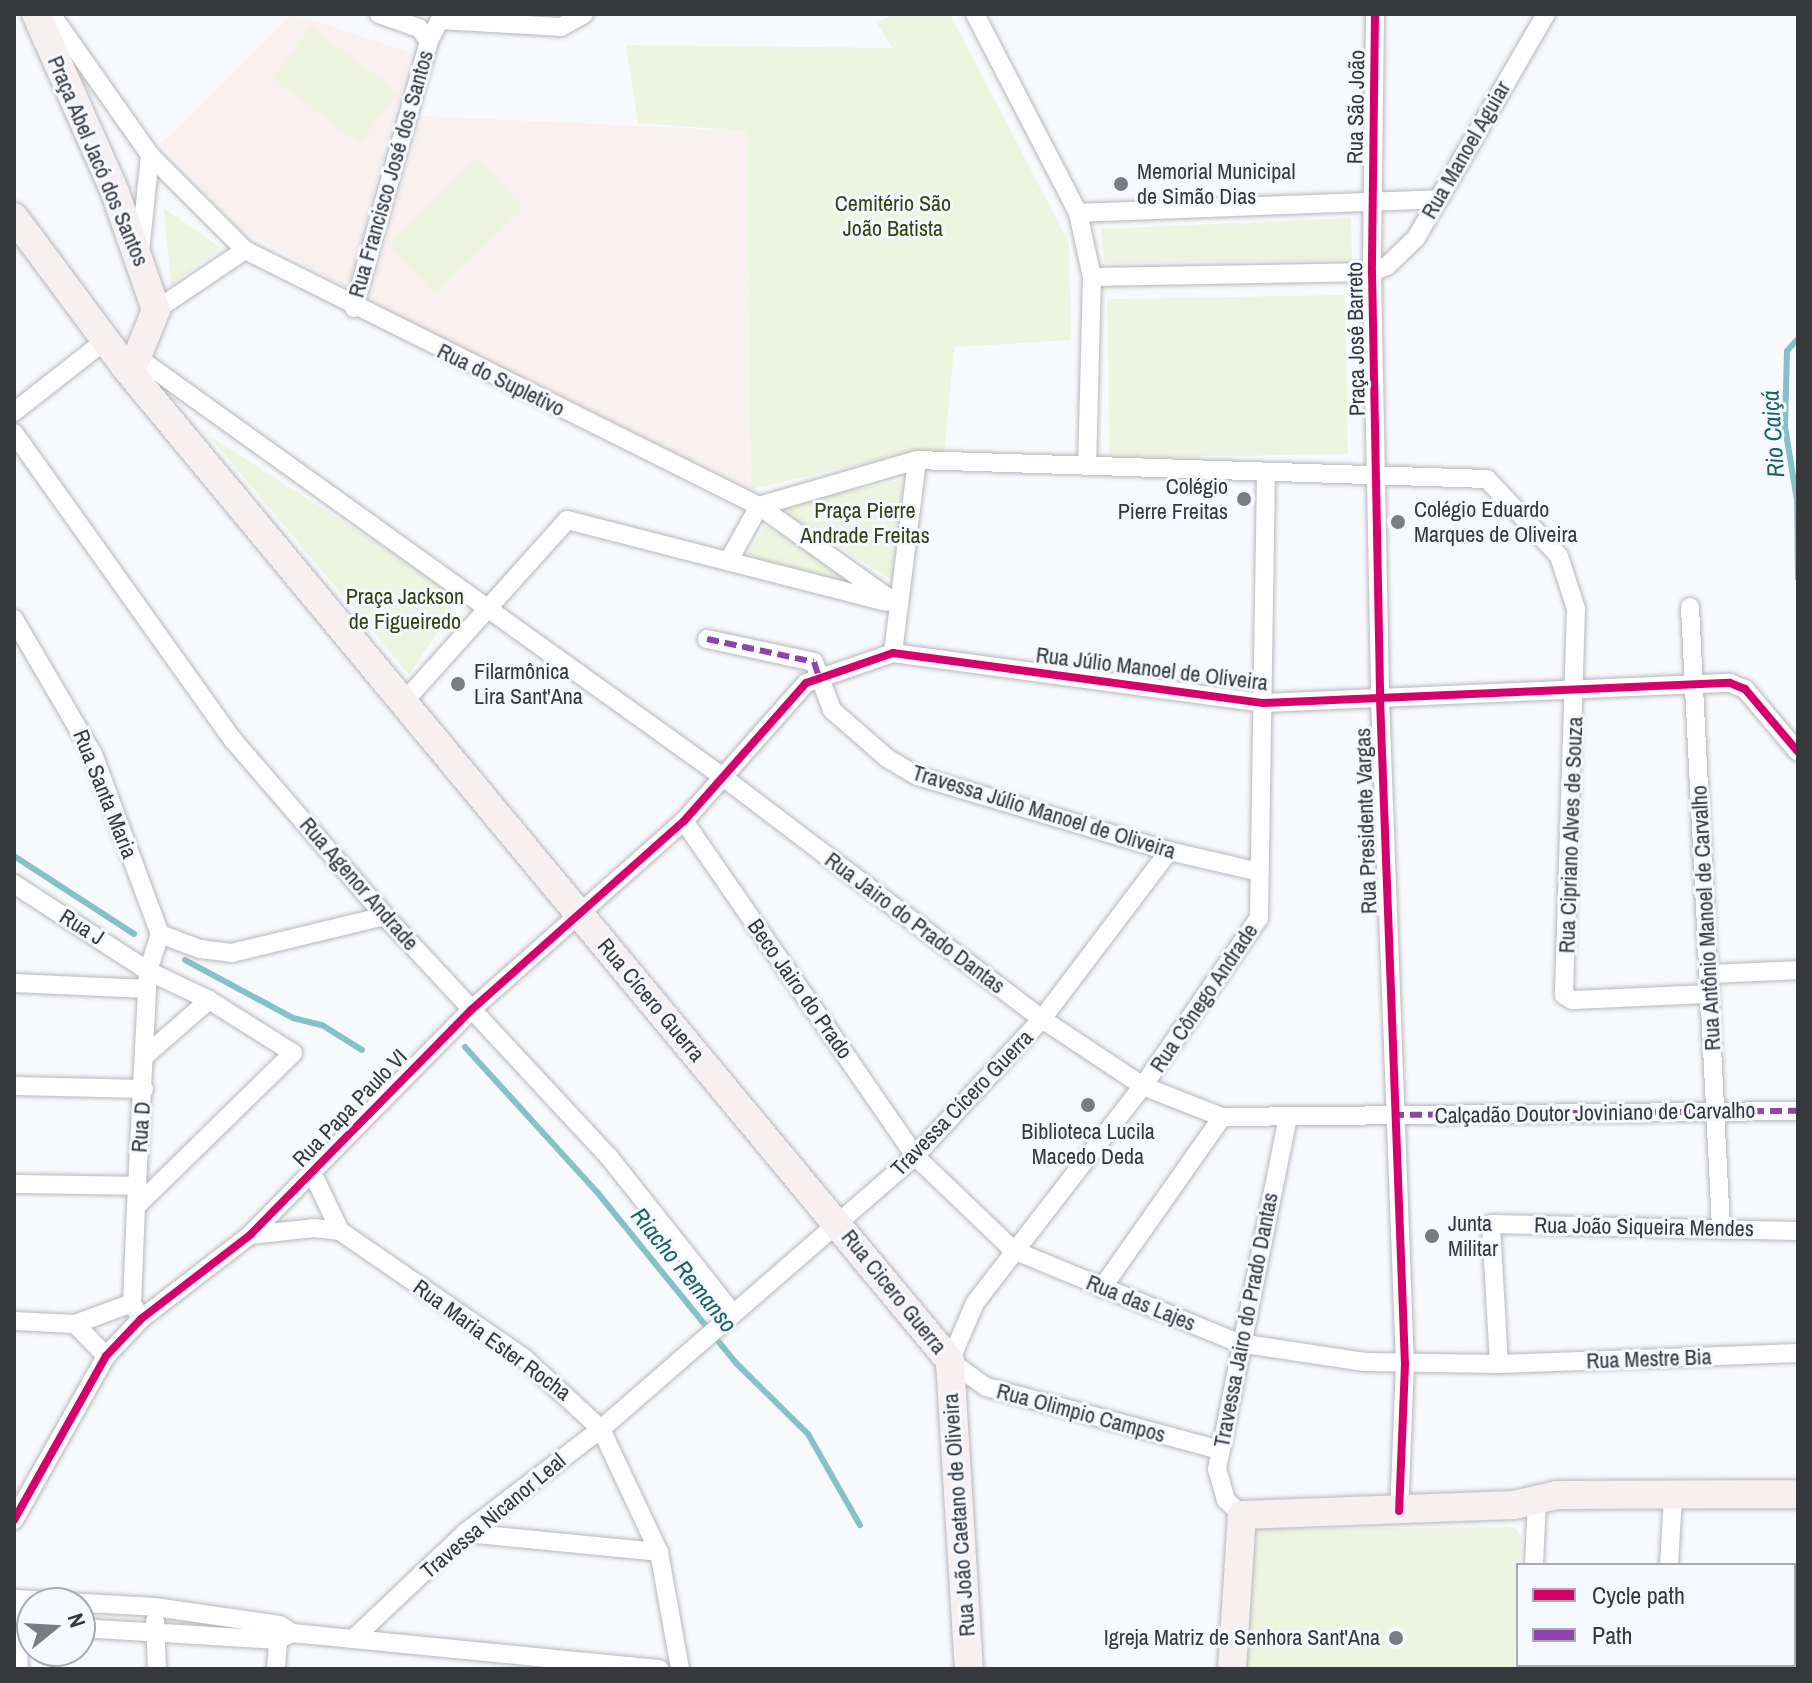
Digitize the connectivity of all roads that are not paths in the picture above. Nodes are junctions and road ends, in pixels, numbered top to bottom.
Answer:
1 (36, 14) edge
2 (51, 14) edge
3 (379, 14) edge
4 (584, 14) edge
5 (975, 14) edge
6 (1375, 14) edge
7 (1546, 14) edge
8 (441, 17) edge
9 (429, 41) junction
10 (150, 155) junction
11 (1435, 199) junction
12 (1373, 200) junction
13 (1078, 213) junction
14 (14, 217) edge
15 (245, 250) junction
16 (140, 252) junction
17 (1372, 272) junction
18 (1092, 277) junction
19 (354, 308) junction
20 (156, 310) junction
21 (102, 343) junction
22 (132, 362) junction
23 (14, 412) edge
24 (14, 433) edge
25 (917, 460) junction
26 (1087, 466) junction
27 (1266, 474) junction
28 (1376, 478) junction
29 (759, 506) junction
30 (729, 560) junction
31 (897, 604) junction
32 (1690, 607) dead end
33 (483, 608) junction
34 (14, 619) edge
35 (707, 639) dead end
36 (893, 653) junction
37 (820, 681) junction
38 (1695, 682) junction
39 (1576, 689) junction
40 (1380, 699) junction
41 (1264, 703) junction
42 (402, 704) junction
43 (1798, 752) edge
44 (723, 777) junction
45 (684, 821) junction
46 (1169, 851) junction
47 (1260, 872) junction
48 (14, 884) edge
49 (385, 916) junction
50 (580, 916) junction
51 (160, 934) junction
52 (1798, 970) edge
53 (1708, 974) junction
54 (147, 980) junction
55 (14, 983) edge
56 (1710, 994) junction
57 (209, 1000) junction
58 (471, 1010) junction
59 (1042, 1019) junction
60 (145, 1056) junction
61 (14, 1086) edge
62 (1143, 1086) junction
63 (144, 1089) junction
64 (1715, 1111) junction
65 (1798, 1111) edge
66 (1392, 1115) junction
67 (1222, 1117) junction
68 (1288, 1117) junction
69 (915, 1156) junction
70 (312, 1172) junction
71 (14, 1184) edge
72 (137, 1186) junction
73 (136, 1207) junction
74 (838, 1223) junction
75 (1721, 1228) junction
76 (340, 1231) junction
77 (1798, 1231) edge
78 (250, 1235) junction
79 (1013, 1250) junction
80 (1102, 1288) junction
81 (136, 1311) junction
82 (726, 1317) junction
83 (14, 1321) edge
84 (75, 1324) junction
85 (704, 1336) joint
86 (1239, 1343) junction
87 (1798, 1353) edge
88 (106, 1356) junction
89 (950, 1361) junction
90 (1405, 1364) junction
91 (1499, 1364) junction
92 (601, 1429) junction
93 (1220, 1450) junction
94 (1798, 1494) edge
95 (1673, 1495) junction
96 (1537, 1498) junction
97 (1399, 1511) junction
98 (1242, 1515) junction
99 (14, 1520) edge
100 (465, 1533) junction
101 (659, 1552) junction
102 (1534, 1563) edge
103 (1669, 1563) edge
104 (15, 1599) edge
105 (155, 1607) junction
106 (96, 1628) edge
107 (155, 1630) junction
108 (283, 1633) junction
109 (353, 1639) junction
110 (157, 1669) edge
111 (276, 1669) edge
112 (659, 1669) edge
113 (680, 1669) edge
114 (969, 1669) edge
115 (1232, 1669) edge

1 - 16 main road, Praça Abel Jacó dos Santos
2 - 10 street, Praça Abel Jacó dos Santos
3 - 9 street
4 - 8 street
5 - 13 street
6 - 12 street, Rua São João
7 - 11 street, Rua Manoel Aguiar
8 - 9 street, Rua Francisco José dos Santos
9 - 19 street, Rua Francisco José dos Santos
10 - 15 street, Praça Abel Jacó dos Santos
10 - 16 street
11 - 12 street
11 - 17 street, Rua Manoel Aguiar
12 - 13 street
12 - 17 street, Praça José Barreto
13 - 18 street
14 - 21 main road
15 - 19 street, Rua do Supletivo
15 - 20 street
16 - 20 main road, Praça Abel Jacó dos Santos
17 - 18 street, Praça José Barreto
17 - 28 street, Praça José Barreto
18 - 26 street
19 - 29 street, Rua do Supletivo
20 - 22 main road
21 - 22 main road
21 - 23 street
22 - 33 street
22 - 42 main road
24 - 49 street, Rua Agenor Andrade
25 - 26 street
25 - 29 street
25 - 31 street
26 - 27 street
27 - 28 street
27 - 41 street, Rua Cônego Andrade
28 - 39 street, Rua Cipriano Alves de Souza
28 - 40 street, Rua Presidente Vargas
29 - 30 street
29 - 31 street
30 - 31 street
30 - 33 street
31 - 36 street
32 - 38 street, Rua Antônio Manoel de Carvalho
33 - 42 street
33 - 44 street, Rua Jairo do Prado Dantas
34 - 51 street, Rua Santa Maria
35 - 37 street, Travessa Júlio Manoel de Oliveira
36 - 37 street
36 - 41 street, Rua Júlio Manoel de Oliveira
37 - 44 street
37 - 46 street, Travessa Júlio Manoel de Oliveira
38 - 39 street, Rua Júlio Manoel de Oliveira
38 - 43 street, Rua Júlio Manoel de Oliveira
38 - 53 street, Rua Antônio Manoel de Carvalho
39 - 40 street, Rua Júlio Manoel de Oliveira
39 - 56 street, Rua Cipriano Alves de Souza
40 - 41 street, Rua Júlio Manoel de Oliveira
40 - 66 street, Rua Presidente Vargas
41 - 47 street, Rua Cônego Andrade
42 - 50 main road, Rua Cícero Guerra
44 - 45 street, Rua Papa Paulo VI
44 - 59 street, Rua Jairo do Prado Dantas
45 - 50 street, Rua Papa Paulo VI
45 - 69 street, Beco Jairo do Prado
46 - 47 street, Travessa Júlio Manoel de Oliveira
46 - 59 street, Travessa Cícero Guerra
47 - 62 street, Rua Cônego Andrade
48 - 54 street, Rua J
49 - 51 street
49 - 58 street, Rua Agenor Andrade
50 - 58 street, Rua Papa Paulo VI
50 - 74 main road, Rua Cícero Guerra
51 - 54 street, Rua D
52 - 53 street
53 - 56 street, Rua Antônio Manoel de Carvalho
54 - 55 street
54 - 57 street, Rua J
54 - 60 street, Rua D
56 - 64 street, Rua Antônio Manoel de Carvalho
57 - 60 street
57 - 73 street, Rua J
58 - 70 street, Rua Papa Paulo VI
58 - 82 street, Rua Agenor Andrade
59 - 62 street, Rua Jairo do Prado Dantas
59 - 69 street, Travessa Cícero Guerra
60 - 63 street, Rua D
61 - 63 street
62 - 67 street, Rua Jairo do Prado Dantas
62 - 79 street, Rua Cônego Andrade
63 - 72 street, Rua D
64 - 65 street, Calçadão Doutor Joviniano de Carvalho
64 - 66 street, Calçadão Doutor Joviniano de Carvalho
64 - 75 street, Rua Antônio Manoel de Carvalho
66 - 68 street, Rua Jairo do Prado Dantas
66 - 90 street, Rua Presidente Vargas
67 - 68 street, Rua Jairo do Prado Dantas
67 - 80 street
68 - 86 street, Travessa Jairo do Prado Dantas
69 - 74 street, Travessa Cícero Guerra
69 - 79 street, Rua das Lajes
70 - 76 street, Rua Maria Ester Rocha
70 - 78 street, Rua Papa Paulo VI
71 - 72 street
72 - 73 street, Rua D
73 - 81 street, Rua D
74 - 82 street, Travessa Cícero Guerra
74 - 89 main road, Rua Cicero Guerra
75 - 77 street, Rua João Siqueira Mendes
75 - 91 street, Rua João Siqueira Mendes
76 - 78 street
76 - 92 street, Rua Maria Ester Rocha
78 - 81 street, Rua Papa Paulo VI
79 - 80 street, Rua das Lajes
79 - 89 street, Rua Cônego Andrade
80 - 86 street, Rua das Lajes
81 - 84 street
81 - 88 street
82 - 85 street, Travessa Cícero Guerra
83 - 84 street
84 - 88 street
85 - 92 street, Travessa Nicanor Leal
86 - 90 street, Rua das Lajes
86 - 93 street, Travessa Jairo do Prado Dantas
87 - 91 street, Rua Mestre Bia
88 - 99 street
89 - 93 street, Rua Olimpio Campos
89 - 114 main road, Rua João Caetano de Oliveira
90 - 91 street, Rua Mestre Bia
90 - 97 street, Rua Presidente Vargas
92 - 100 street, Travessa Nicanor Leal
92 - 101 street, Rua Maria Ester Rocha
93 - 98 street, Travessa Jairo do Prado Dantas
94 - 95 main road
95 - 96 main road
95 - 103 street
96 - 97 main road
96 - 102 street
97 - 98 main road
98 - 115 main road
100 - 101 street
100 - 109 street, Travessa Nicanor Leal
101 - 113 street, Rua Maria Ester Rocha
104 - 105 street
105 - 107 street
105 - 108 street
106 - 107 street
107 - 108 street
107 - 110 street
108 - 109 street
108 - 111 street
109 - 112 street

